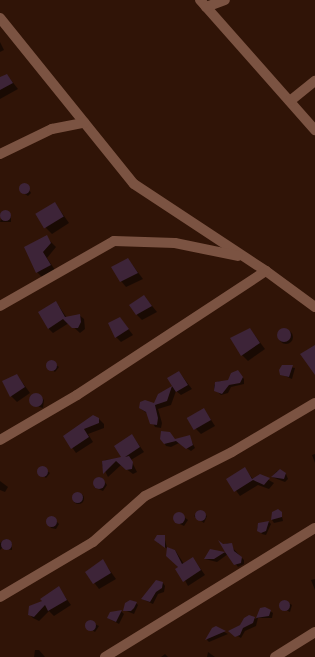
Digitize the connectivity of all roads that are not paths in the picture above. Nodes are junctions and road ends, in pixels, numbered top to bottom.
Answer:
1 (225, 0) edge
2 (203, 3) edge
3 (0, 18) edge
4 (315, 81) edge
5 (290, 101) junction
6 (84, 123) junction
7 (315, 130) edge
8 (0, 154) edge
9 (244, 257) junction
10 (266, 271) junction
11 (0, 306) edge
12 (315, 308) edge
13 (315, 403) edge
14 (0, 440) edge
15 (315, 528) edge
16 (0, 597) edge
17 (315, 632) edge
18 (105, 657) edge
19 (275, 657) edge

1 - 2 street
2 - 5 street
3 - 6 street
4 - 5 street
5 - 7 street
6 - 8 street
6 - 9 street
9 - 10 street
9 - 11 street
10 - 12 street
10 - 14 street
13 - 16 street
15 - 18 street
17 - 19 street

